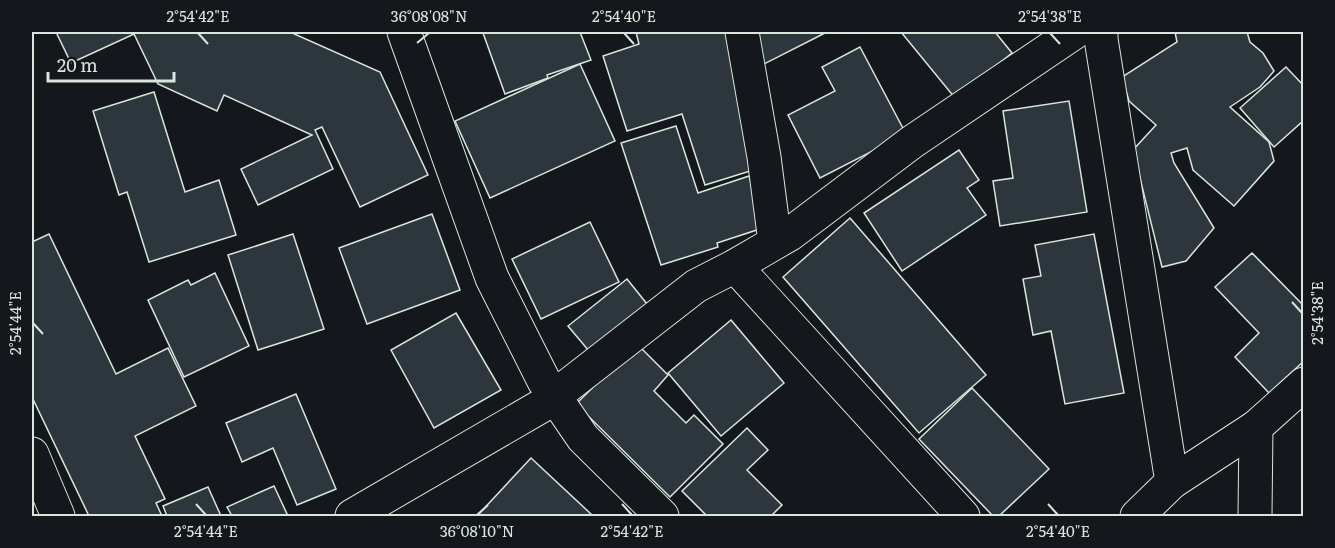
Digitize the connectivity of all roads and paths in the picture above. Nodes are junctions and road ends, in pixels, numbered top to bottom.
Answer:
1 (404, 32) edge
2 (741, 32) edge
3 (1075, 32) edge
4 (1101, 32) edge
5 (776, 242) junction
6 (735, 266) junction
7 (1304, 384) edge
8 (555, 396) junction
9 (1256, 427) junction
10 (32, 454) edge
11 (1172, 482) junction
12 (46, 504) edge
13 (352, 516) edge
14 (662, 516) edge
15 (963, 516) edge
16 (1137, 516) edge
17 (1255, 516) edge

1 - 8 street
2 - 5 street
3 - 5 street
4 - 11 street
5 - 6 street
6 - 8 street
6 - 15 street
7 - 9 street
8 - 13 street
8 - 14 street
9 - 11 street
9 - 17 street
10 - 12 street
11 - 16 street

